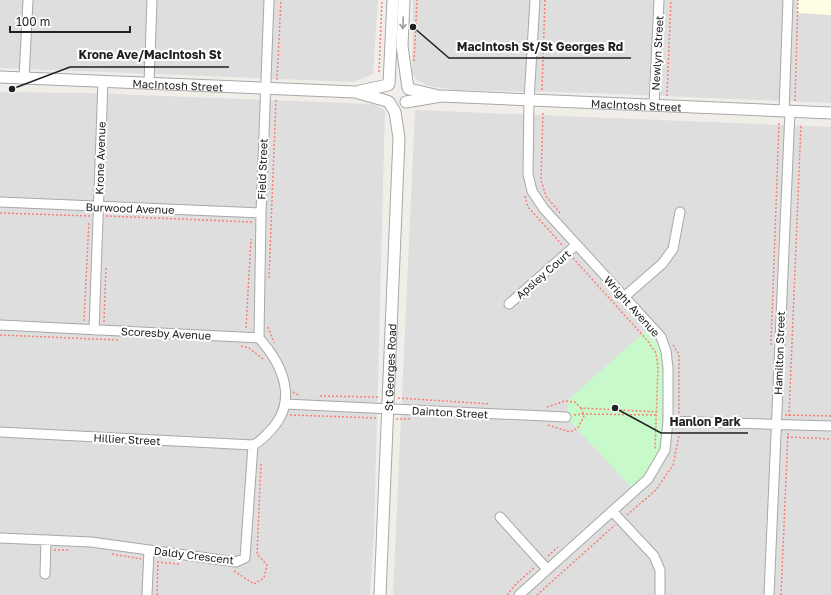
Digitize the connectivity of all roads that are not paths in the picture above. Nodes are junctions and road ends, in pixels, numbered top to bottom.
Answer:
1 (28, 0) edge
2 (152, 0) edge
3 (269, 0) edge
4 (393, 0) edge
5 (404, 0) edge
6 (535, 0) edge
7 (659, 0) edge
8 (788, 0) edge
9 (0, 77) edge
10 (24, 78) junction
11 (103, 81) junction
12 (149, 83) junction
13 (388, 84) junction
14 (265, 88) junction
15 (408, 88) junction
16 (355, 92) junction
17 (442, 96) junction
18 (529, 100) junction
19 (388, 102) junction
20 (406, 102) junction
21 (654, 105) junction
22 (787, 111) junction
23 (831, 113) edge
24 (399, 138) junction
25 (0, 202) edge
26 (98, 207) junction
27 (680, 212) dead end
28 (257, 218) junction
29 (576, 245) junction
30 (624, 298) junction
31 (509, 304) dead end
32 (0, 325) edge
33 (94, 326) junction
34 (258, 338) junction
35 (388, 403) junction
36 (288, 404) junction
37 (566, 417) road end
38 (668, 417) junction
39 (776, 425) junction
40 (831, 426) edge
41 (0, 432) edge
42 (253, 445) junction
43 (612, 511) junction
44 (500, 517) dead end
45 (0, 538) edge
46 (46, 545) junction
47 (149, 550) junction
48 (544, 566) junction
49 (45, 574) dead end
50 (147, 595) edge
51 (380, 595) edge
52 (519, 595) edge
53 (660, 595) edge
54 (769, 595) edge

1 - 10 street
2 - 12 street
3 - 14 street, Field Street
4 - 13 street
5 -> 15 street
6 - 18 street, Wright Avenue
7 - 21 street, Newlyn Street
8 - 22 street, Hamilton Street
9 - 10 street, MacIntosh Street
10 - 11 street, MacIntosh Street
11 - 12 street, MacIntosh Street
11 - 26 street, Krone Avenue
12 - 14 street, MacIntosh Street
13 - 15 street
13 - 16 street, MacIntosh Street
13 - 19 street
14 - 16 street, MacIntosh Street
14 - 28 street, Field Street
15 - 17 street, MacIntosh Street
15 - 20 street
16 - 19 street, MacIntosh Street
17 - 18 street, MacIntosh Street
17 - 20 street, MacIntosh Street
18 - 21 street, MacIntosh Street
18 - 29 street, Wright Avenue
19 - 20 street
19 - 24 street, St Georges Road
20 - 24 street, St Georges Road
21 - 22 street, MacIntosh Street
22 - 23 street, MacIntosh Street
22 - 39 street, Hamilton Street
24 - 35 street, St Georges Road
25 - 26 street, Burwood Avenue
26 - 28 street, Burwood Avenue
26 - 33 street, Krone Avenue
27 - 30 street
28 - 34 street, Field Street
29 - 30 street, Wright Avenue
29 - 31 street, Apsley Court
30 - 38 street, Wright Avenue
32 - 33 street, Scoresby Avenue
33 - 34 street, Scoresby Avenue
34 - 36 street
35 - 36 street, Dainton Street
35 - 37 street, Dainton Street
35 - 51 street, St Georges Road
36 - 42 street
38 - 39 street
38 - 43 street, Wright Avenue
39 - 40 street
39 - 54 street, Hamilton Street
41 - 42 street, Hillier Street
42 - 47 street, Daldy Crescent
43 - 48 street, Wright Avenue
43 - 53 street
44 - 48 street
45 - 46 street, Daldy Crescent
46 - 47 street, Daldy Crescent
46 - 49 street
47 - 50 street
48 - 52 street, Wright Avenue

